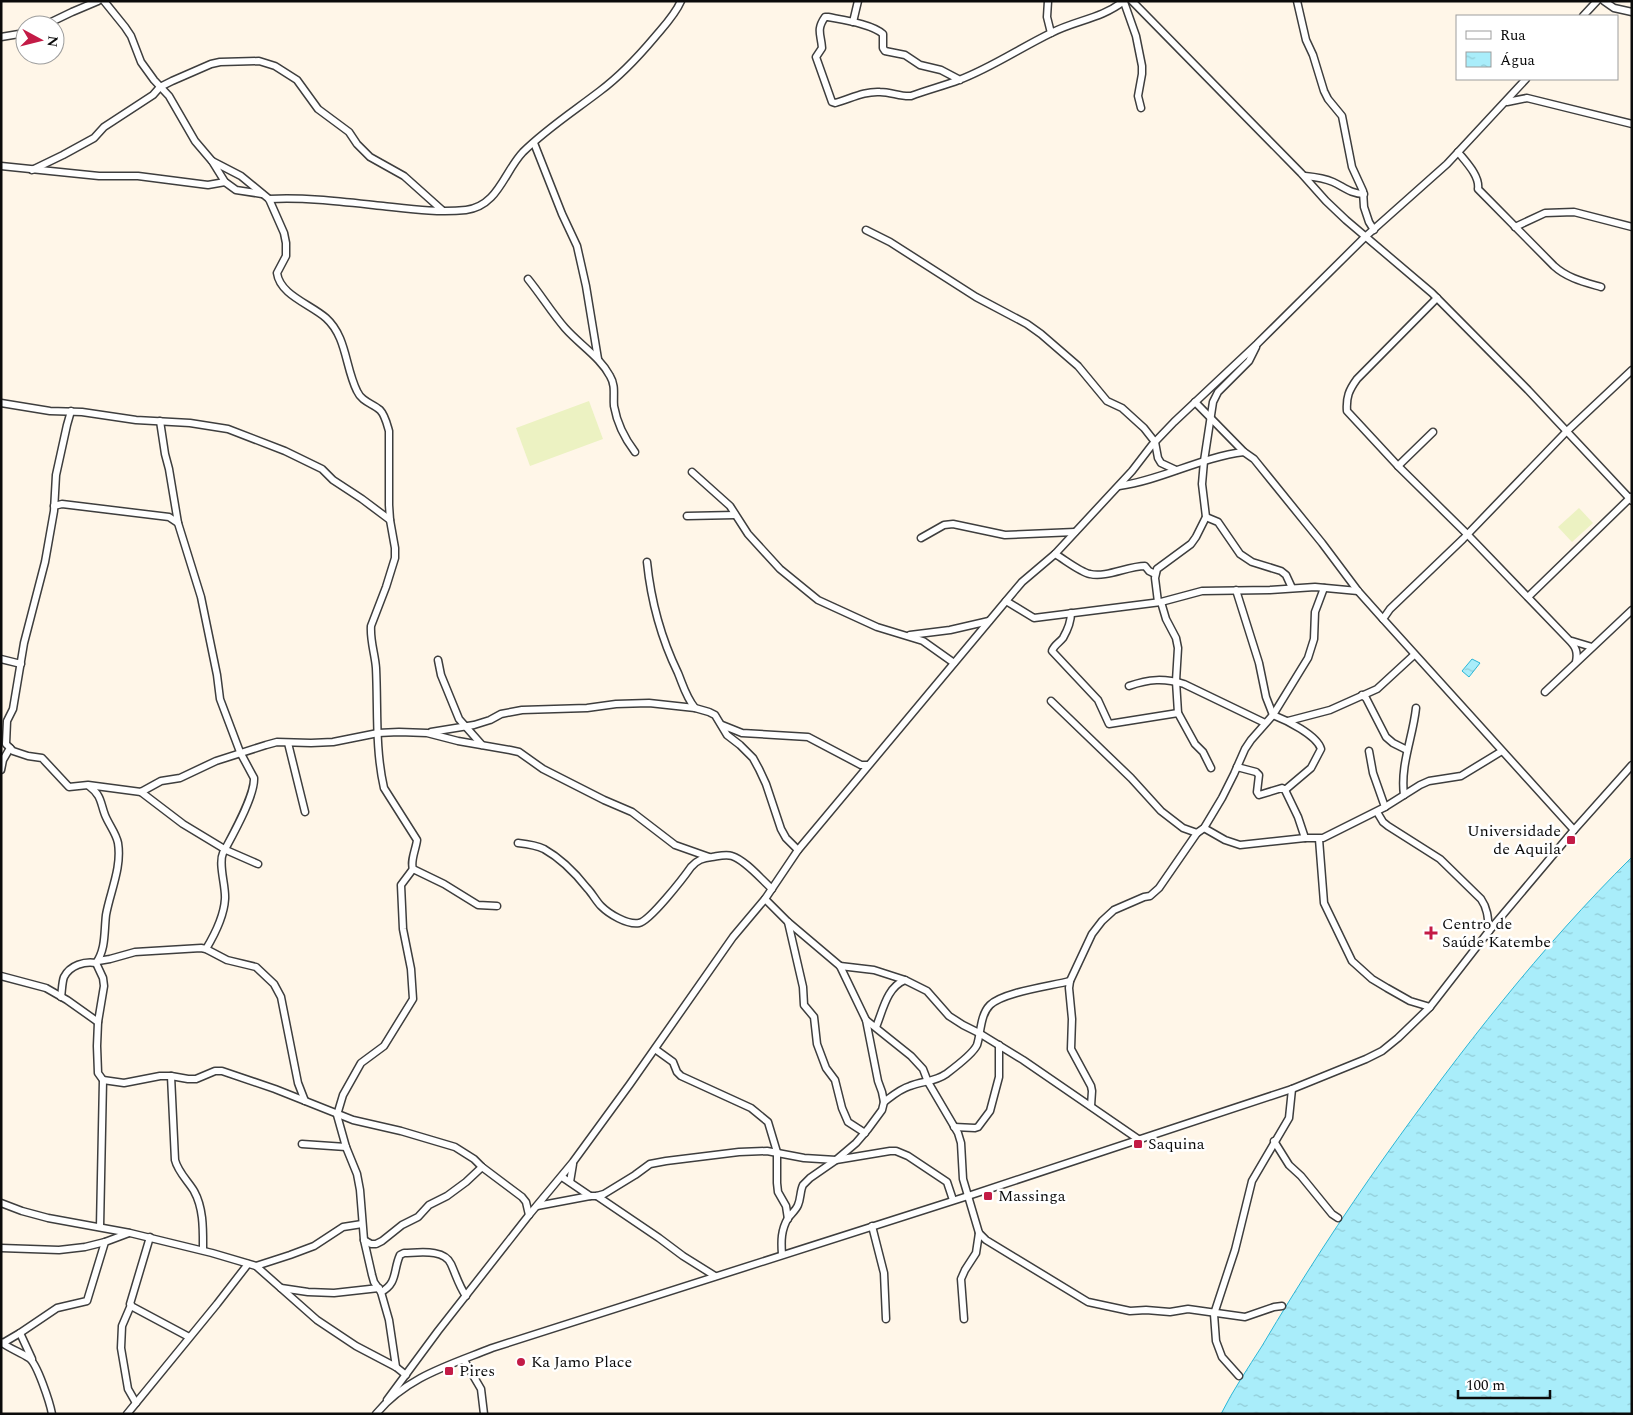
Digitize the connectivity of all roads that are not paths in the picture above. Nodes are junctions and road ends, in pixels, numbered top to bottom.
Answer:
1 (98, 1) edge
2 (104, 1) edge
3 (681, 1) edge
4 (858, 1) edge
5 (1048, 1) edge
6 (1124, 1) edge
7 (1132, 1) edge
8 (1297, 1) edge
9 (1597, 1) edge
10 (1604, 1) edge
11 (1632, 12) edge
12 (1583, 15) edge
13 (65, 16) edge
14 (853, 22) junction
15 (1051, 33) junction
16 (15, 35) edge
17 (1, 37) edge
18 (960, 80) junction
19 (1525, 80) edge
20 (160, 87) junction
21 (1504, 104) junction
22 (1141, 108) dead end
23 (1632, 124) edge
24 (534, 143) junction
25 (1458, 152) junction
26 (212, 161) junction
27 (1, 166) edge
28 (32, 170) junction
29 (1305, 176) junction
30 (225, 182) junction
31 (262, 194) junction
32 (1364, 194) junction
33 (269, 199) junction
34 (442, 210) junction
35 (1632, 227) edge
36 (1515, 228) junction
37 (866, 230) dead end
38 (1374, 230) junction
39 (1365, 237) junction
40 (528, 278) dead end
41 (1601, 288) dead end
42 (1437, 298) junction
43 (1257, 344) junction
44 (598, 359) junction
45 (1632, 370) edge
46 (1195, 402) junction
47 (1, 403) edge
48 (71, 411) junction
49 (1212, 417) junction
50 (160, 421) junction
51 (1433, 432) dead end
52 (1566, 432) junction
53 (1155, 442) junction
54 (635, 452) dead end
55 (1244, 452) junction
56 (1204, 461) junction
57 (1398, 466) junction
58 (1176, 470) junction
59 (692, 472) dead end
60 (1119, 486) junction
61 (1631, 498) edge
62 (54, 506) junction
63 (735, 515) junction
64 (686, 516) dead end
65 (1206, 517) junction
66 (390, 520) junction
67 (178, 523) junction
68 (1075, 532) junction
69 (1467, 534) junction
70 (921, 538) dead end
71 (1055, 554) junction
72 (647, 562) dead end
73 (1156, 572) junction
74 (1292, 588) junction
75 (1324, 588) junction
76 (1236, 590) junction
77 (1358, 591) junction
78 (1528, 597) junction
79 (1006, 601) junction
80 (1159, 602) junction
81 (1632, 610) edge
82 (1071, 613) junction
83 (1383, 619) junction
84 (990, 621) junction
85 (906, 635) junction
86 (1569, 640) junction
87 (1592, 647) junction
88 (1414, 655) junction
89 (1, 659) edge
90 (438, 660) dead end
91 (1576, 662) junction
92 (954, 663) junction
93 (21, 664) junction
94 (1176, 681) junction
95 (1129, 686) dead end
96 (1545, 692) dead end
97 (1362, 695) junction
98 (1051, 701) dead end
99 (695, 708) junction
100 (1416, 708) dead end
101 (1178, 713) junction
102 (1273, 715) junction
103 (1288, 721) junction
104 (1265, 723) junction
105 (722, 725) junction
106 (465, 726) junction
107 (378, 733) junction
108 (427, 733) junction
109 (288, 743) junction
110 (6, 745) edge
111 (482, 745) junction
112 (1407, 750) junction
113 (1369, 751) dead end
114 (1502, 751) junction
115 (240, 752) junction
116 (868, 765) junction
117 (1632, 765) edge
118 (1211, 768) dead end
119 (1237, 768) junction
120 (1, 770) edge
121 (88, 785) junction
122 (1285, 790) junction
123 (140, 792) junction
124 (1404, 795) junction
125 (1385, 807) junction
126 (305, 812) dead end
127 (1377, 812) junction
128 (1204, 828) junction
129 (1574, 830) junction
130 (1197, 833) junction
131 (1304, 838) junction
132 (1319, 838) junction
133 (518, 842) dead end
134 (226, 850) junction
135 (798, 850) junction
136 (709, 857) junction
137 (258, 864) dead end
138 (413, 869) junction
139 (772, 889) junction
140 (765, 899) junction
141 (497, 906) dead end
142 (788, 922) junction
143 (1489, 931) junction
144 (206, 949) junction
145 (97, 962) junction
146 (840, 966) junction
147 (1, 976) edge
148 (905, 980) junction
149 (1070, 981) junction
150 (61, 997) junction
151 (1430, 1007) junction
152 (866, 1020) junction
153 (98, 1022) junction
154 (876, 1027) junction
155 (980, 1033) junction
156 (998, 1045) junction
157 (654, 1049) junction
158 (172, 1076) junction
159 (103, 1080) junction
160 (928, 1082) junction
161 (298, 1084) junction
162 (1292, 1089) junction
163 (290, 1095) junction
164 (305, 1101) junction
165 (884, 1102) junction
166 (1090, 1106) junction
167 (337, 1115) junction
168 (353, 1120) junction
169 (954, 1127) junction
170 (341, 1129) junction
171 (865, 1133) junction
172 (1138, 1139) junction
173 (1274, 1141) junction
174 (302, 1144) dead end
175 (346, 1147) junction
176 (777, 1152) junction
177 (836, 1160) junction
178 (573, 1162) junction
179 (482, 1167) junction
180 (562, 1177) junction
181 (570, 1182) junction
182 (594, 1196) junction
183 (968, 1196) junction
184 (953, 1200) junction
185 (1, 1203) edge
186 (537, 1206) junction
187 (529, 1215) junction
188 (1338, 1218) dead end
189 (788, 1219) junction
190 (362, 1224) junction
191 (872, 1226) junction
192 (100, 1227) junction
193 (130, 1233) junction
194 (979, 1233) junction
195 (150, 1238) junction
196 (364, 1240) junction
197 (105, 1242) junction
198 (1, 1248) edge
199 (203, 1250) junction
200 (782, 1254) junction
201 (248, 1264) junction
202 (256, 1266) junction
203 (715, 1276) junction
204 (281, 1288) junction
205 (380, 1290) junction
206 (466, 1296) junction
207 (131, 1305) junction
208 (1282, 1306) dead end
209 (1214, 1314) junction
210 (886, 1319) dead end
211 (964, 1319) dead end
212 (20, 1334) junction
213 (189, 1337) junction
214 (2, 1342) edge
215 (32, 1359) junction
216 (464, 1360) junction
217 (396, 1368) junction
218 (406, 1375) junction
219 (1239, 1376) dead end
220 (387, 1400) junction
221 (136, 1403) junction
222 (52, 1414) edge
223 (127, 1414) edge
224 (376, 1414) edge
225 (484, 1414) edge

1 - 13 street
2 - 20 street
3 - 24 street
4 - 14 street
5 - 15 street
6 - 15 street
6 - 22 street
7 - 29 street
8 - 32 street
9 - 12 street
10 - 11 street
14 - 18 street
14 - 18 street
15 - 18 street
16 - 17 street
19 - 21 street
20 - 26 street
20 - 28 street
20 - 34 street
21 - 23 street
21 - 25 street
24 - 34 street
24 - 44 street
25 - 36 street
25 - 38 street
26 - 30 street
26 - 31 street
27 - 28 street
28 - 30 street
29 - 32 street
29 - 39 street
30 - 31 street
31 - 33 street
32 - 38 street
33 - 34 street
33 - 66 street
35 - 36 street
36 - 41 street
37 - 53 street
38 - 39 street
39 - 42 street
39 - 43 street
40 - 44 street
42 - 52 street
42 - 57 street
43 - 46 street
43 - 49 street
44 - 54 street
45 - 52 street
46 - 49 street
46 - 53 street
47 - 48 street
48 - 50 street
48 - 62 street
49 - 55 street
49 - 56 street
50 - 66 street
50 - 67 street
51 - 57 street
52 - 61 street
52 - 69 street
53 - 58 street
53 - 60 street
55 - 56 street
55 - 77 street
56 - 58 street
56 - 65 street
57 - 69 street
58 - 60 street
59 - 63 street
60 - 68 street
61 - 78 street
62 - 67 street
62 - 93 street
63 - 64 street
63 - 85 street
65 - 73 street
65 - 74 street
66 - 107 street
67 - 115 street
68 - 70 street
68 - 71 street
69 - 78 street
69 - 83 street
71 - 73 street
71 - 79 street
72 - 99 street
73 - 80 street
74 - 75 street
74 - 76 street
75 - 77 street
75 - 102 street
76 - 80 street
76 - 102 street
77 - 83 street
78 - 86 street
79 - 82 street
79 - 84 street
80 - 82 street
80 - 94 street
81 - 87 street
82 - 101 street
83 - 88 street
84 - 85 street
84 - 92 street
85 - 92 street
86 - 87 street
86 - 91 street
87 - 91 street
88 - 97 street
88 - 114 street
89 - 93 street
90 - 106 street
91 - 96 street
92 - 116 street
93 - 110 street
94 - 95 street
94 - 101 street
94 - 104 street
97 - 103 street
97 - 112 street
98 - 130 street
99 - 105 street
99 - 106 street
100 - 112 street
101 - 118 street
102 - 103 street
102 - 104 street
103 - 122 street
104 - 119 street
105 - 116 street
105 - 135 street
106 - 108 street
106 - 111 street
107 - 108 street
107 - 109 street
107 - 138 street
108 - 111 street
109 - 115 street
109 - 126 street
110 - 120 street
110 - 121 street
111 - 136 street
112 - 124 street
113 - 125 street
114 - 124 street
114 - 129 street
115 - 123 street
115 - 134 street
116 - 135 street
117 - 129 street
119 - 122 street
119 - 128 street
121 - 123 street
121 - 145 street
122 - 131 street
123 - 134 street
124 - 125 street
125 - 127 street
127 - 132 street
127 - 143 street
128 - 130 street
128 - 131 street
129 - 143 street
130 - 149 street
131 - 132 street
132 - 151 street
133 - 136 street
134 - 137 street
134 - 144 street
135 - 139 street
136 - 139 street
138 - 141 street
138 - 167 street
139 - 140 street
140 - 142 street
140 - 157 street
142 - 146 street
142 - 171 street
143 - 151 street
144 - 145 street
144 - 161 street
145 - 150 street
145 - 153 street
146 - 148 street
146 - 152 street
147 - 150 street
148 - 154 street
148 - 155 street
149 - 155 street
149 - 166 street
150 - 153 street
151 - 162 street
152 - 154 street
152 - 165 street
153 - 159 street
154 - 160 street
155 - 156 street
155 - 160 street
156 - 166 street
156 - 169 street
157 - 176 street
157 - 178 street
158 - 159 street
158 - 163 street
158 - 199 street
159 - 192 street
160 - 165 street
160 - 169 street
161 - 163 street
161 - 164 street
162 - 172 street
162 - 173 street
163 - 164 street
164 - 167 street
165 - 171 street
166 - 172 street
167 - 168 street
167 - 170 street
168 - 170 street
168 - 179 street
169 - 183 street
170 - 175 street
171 - 177 street
172 - 183 street
173 - 188 street
173 - 209 street
174 - 175 street
175 - 190 street
176 - 177 street
176 - 182 street
176 - 189 street
177 - 184 street
177 - 189 street
178 - 180 street
178 - 181 street
179 - 187 street
179 - 196 street
180 - 181 street
180 - 186 street
181 - 182 street
182 - 186 street
182 - 203 street
183 - 184 street
183 - 194 street
184 - 191 street
185 - 192 street
186 - 187 street
187 - 206 street
189 - 200 street
190 - 196 street
190 - 202 street
191 - 200 street
191 - 210 street
192 - 193 street
193 - 195 street
193 - 197 street
194 - 209 street
194 - 211 street
195 - 199 street
195 - 207 street
196 - 205 street
197 - 198 street
197 - 212 street
199 - 201 street
200 - 203 street
201 - 202 street
201 - 213 street
202 - 204 street
203 - 216 street
204 - 205 street
204 - 217 street
205 - 206 street
205 - 217 street
206 - 218 street
207 - 213 street
207 - 221 street
208 - 209 street
209 - 219 street
212 - 214 street
212 - 215 street
213 - 221 street
214 - 215 street
215 - 222 street
216 - 220 street
216 - 225 street
217 - 218 street
218 - 220 street
220 - 224 street
221 - 223 street

